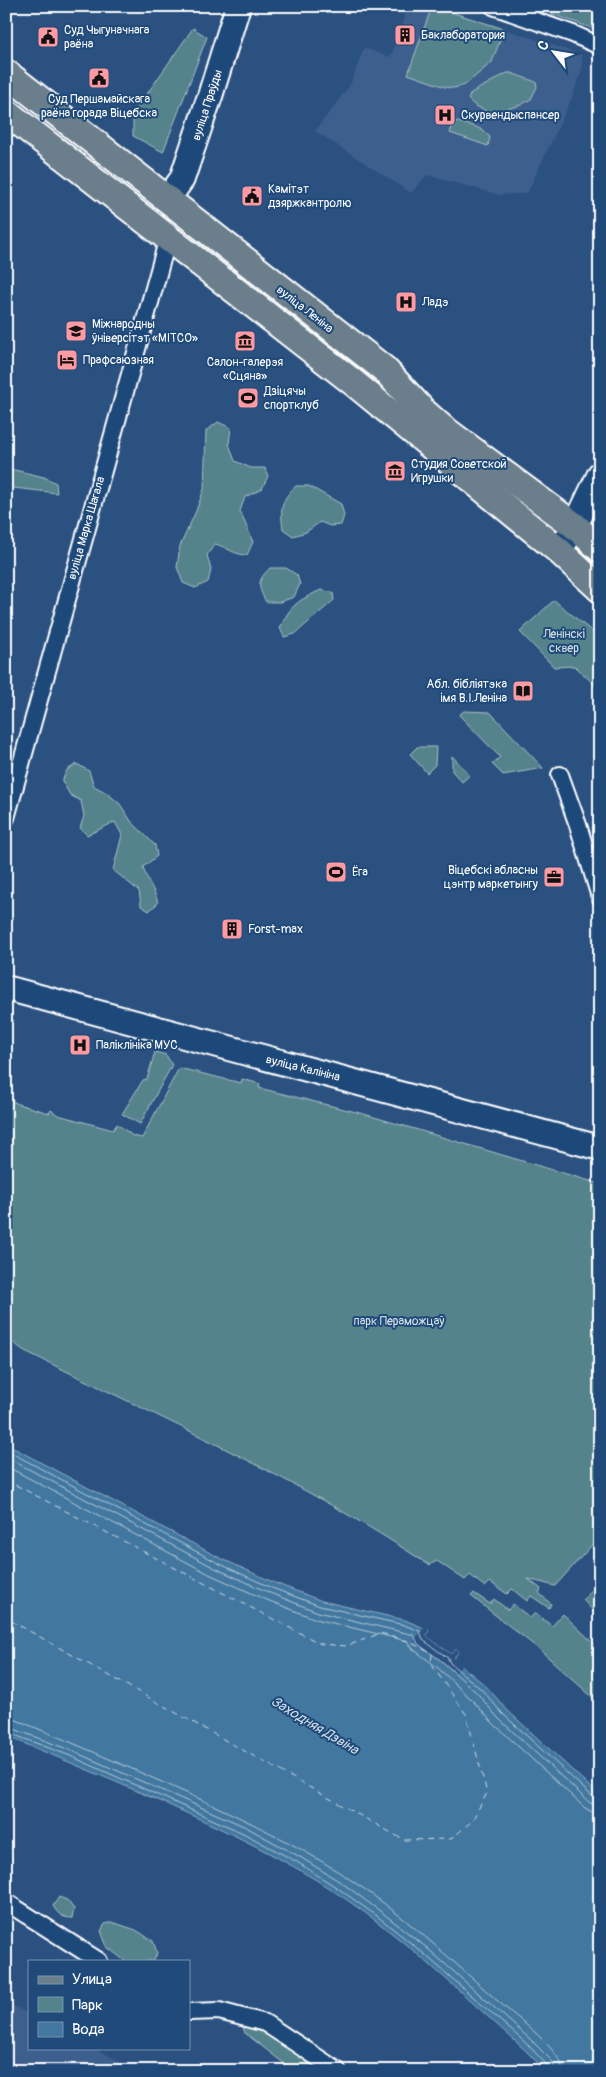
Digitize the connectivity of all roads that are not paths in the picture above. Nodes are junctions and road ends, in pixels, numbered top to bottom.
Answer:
1 (238, 6) edge
2 (493, 6) edge
3 (600, 46) edge
4 (6, 73) edge
5 (6, 112) edge
6 (167, 200) junction
7 (168, 238) junction
8 (600, 474) edge
9 (575, 526) junction
10 (600, 549) edge
11 (559, 551) junction
12 (600, 589) edge
13 (560, 775) dead end
14 (6, 818) edge
15 (600, 896) edge
16 (6, 988) edge
17 (600, 1148) edge
18 (6, 1902) edge
19 (97, 1960) edge
20 (190, 2012) edge
21 (338, 2071) edge

1 - 6 street, вуліца Праўды
2 - 3 street
4 - 6 main road, вуліца Леніна
5 - 7 main road
6 - 9 main road, вуліца Леніна
7 - 11 main road
7 - 14 street, вуліца Марка Шагала
8 - 9 street
9 - 10 main road, вуліца Леніна
9 - 11 street
11 - 12 main road
13 - 15 street
16 - 17 street, вуліца Калініна
18 - 19 street
20 - 21 street

